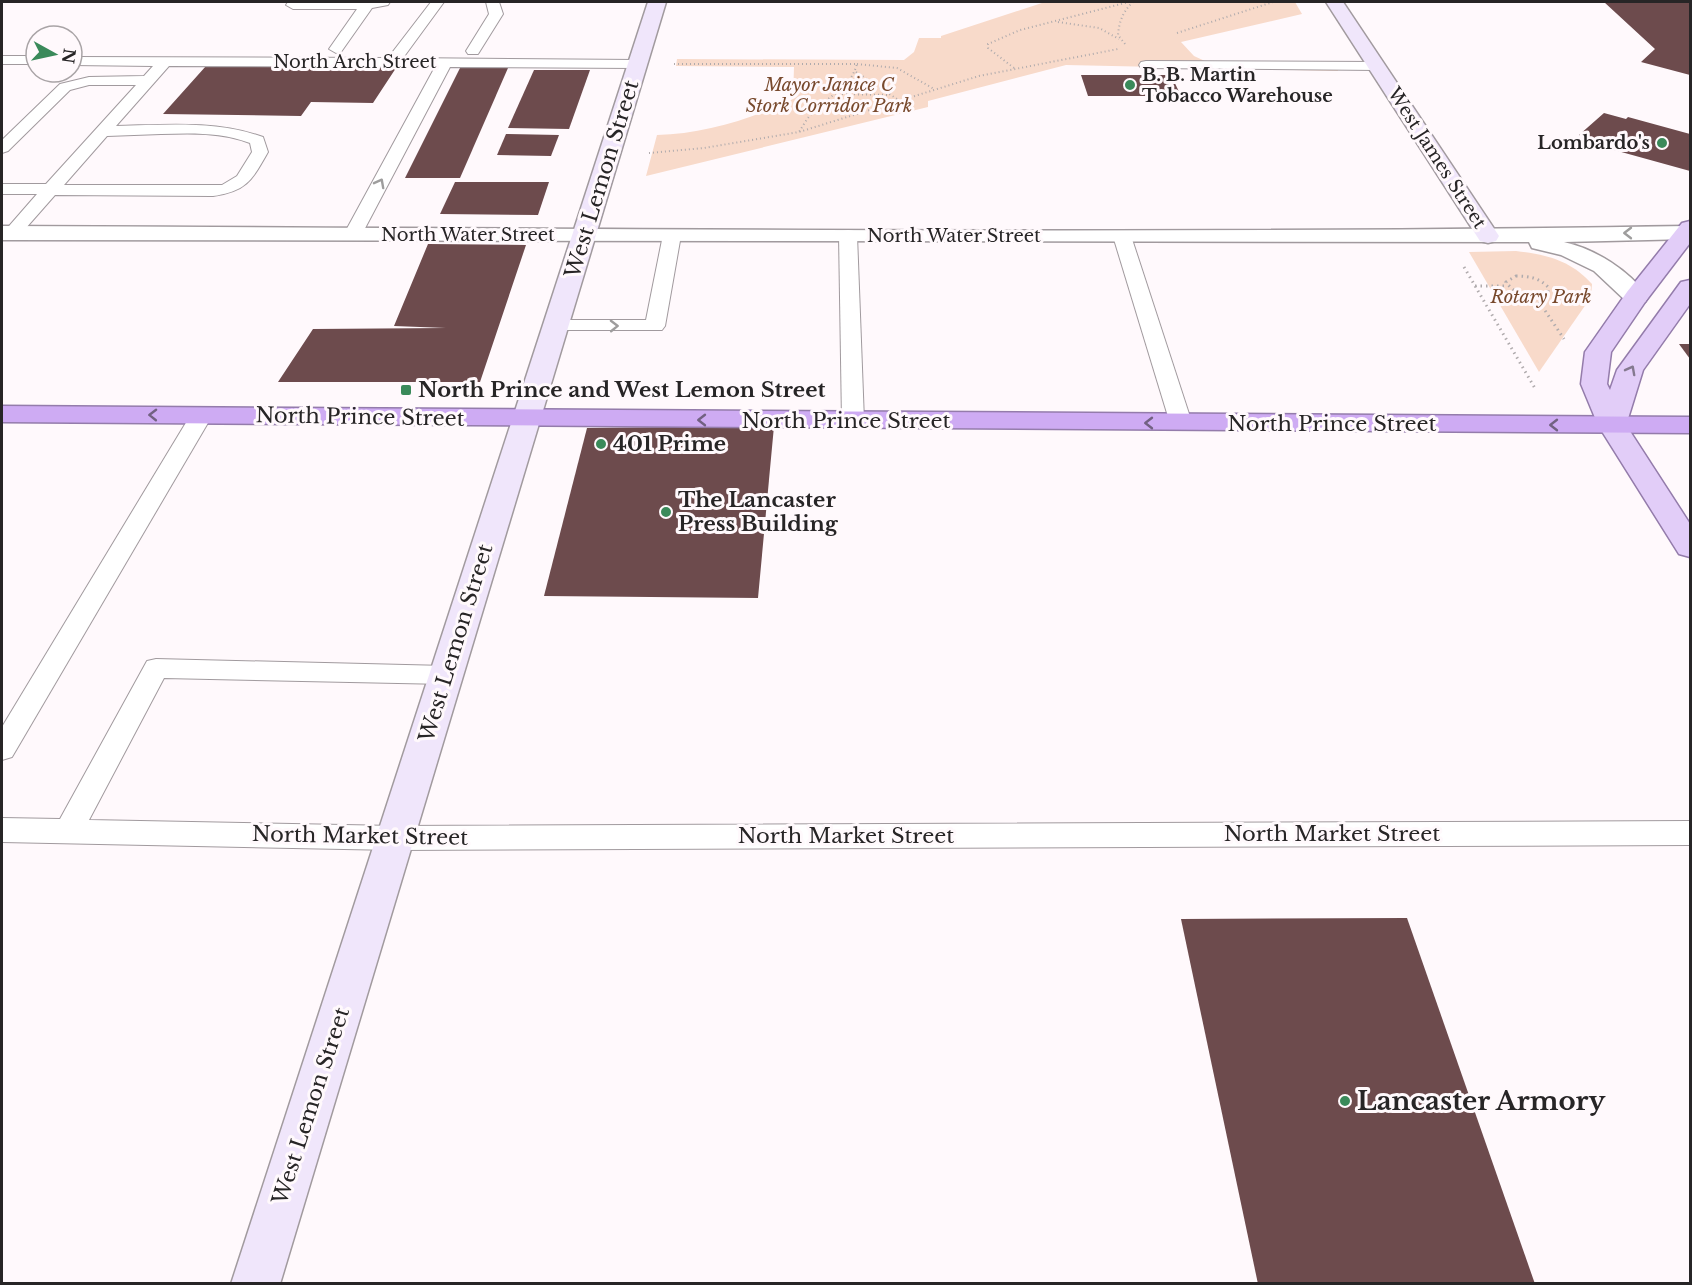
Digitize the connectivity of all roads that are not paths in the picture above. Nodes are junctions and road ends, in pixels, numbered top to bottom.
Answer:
1 (383, 2) edge
2 (437, 2) edge
3 (494, 2) edge
4 (657, 2) edge
5 (1335, 2) edge
6 (293, 5) dead end
7 (367, 5) junction
8 (336, 49) dead end
9 (473, 51) dead end
10 (2, 60) edge
11 (24, 60) edge
12 (84, 61) edge
13 (165, 61) junction
14 (393, 62) junction
15 (445, 63) junction
16 (638, 64) junction
17 (1146, 65) dead end
18 (1377, 66) junction
19 (148, 80) junction
20 (103, 131) junction
21 (2, 148) edge
22 (2, 189) edge
23 (50, 190) junction
24 (1688, 230) edge
25 (7, 233) edge
26 (353, 234) junction
27 (584, 235) junction
28 (672, 235) junction
29 (848, 235) junction
30 (1122, 236) junction
31 (1488, 236) junction
32 (1690, 287) edge
33 (1636, 297) junction
34 (556, 327) junction
35 (2, 414) edge
36 (201, 416) junction
37 (526, 419) junction
38 (853, 421) junction
39 (1181, 423) junction
40 (1612, 425) junction
41 (1690, 425) edge
42 (1690, 548) edge
43 (446, 675) junction
44 (2, 750) edge
45 (2, 830) edge
46 (69, 830) junction
47 (1690, 833) edge
48 (395, 838) junction
49 (255, 1284) edge

1 - 7 lane
2 - 14 lane
3 - 9 lane
4 - 16 street, West Lemon Street
5 - 18 street, West James Street
6 - 7 lane
7 - 8 lane
10 - 11 lane
12 - 13 lane, North Arch Street
13 - 14 lane, North Arch Street
13 - 19 lane
14 - 15 lane, North Arch Street
15 - 16 lane, North Arch Street
26 -> 15 lane
16 - 27 street, West Lemon Street
17 - 18 lane
18 - 31 street, West James Street
19 - 20 lane
19 - 21 lane
20 - 23 lane
20 - 23 lane
22 - 23 lane
23 - 25 lane
24 -> 31 street, North Water Street
24 - 33 main road
25 - 26 street, North Water Street
26 - 27 street, North Water Street
27 - 28 street, North Water Street
27 - 34 street, West Lemon Street
28 - 29 street, North Water Street
34 -> 28 lane
29 - 30 street, North Water Street
29 - 38 lane
30 - 31 street, North Water Street
30 - 39 lane
31 - 33 street, West James Street
40 -> 32 main road
33 - 40 main road
34 - 37 street, West Lemon Street
36 -> 35 highway, North Prince Street
36 - 37 highway, North Prince Street
36 - 44 lane
38 -> 37 highway, North Prince Street
37 - 43 street, West Lemon Street
39 -> 38 highway, North Prince Street
40 -> 39 highway, North Prince Street
40 - 41 highway, North Prince Street
40 - 42 main road
43 - 46 lane
43 - 48 street, West Lemon Street
45 - 46 lane, North Market Street
46 - 48 lane, North Market Street
47 - 48 lane, North Market Street
48 - 49 street, West Lemon Street

